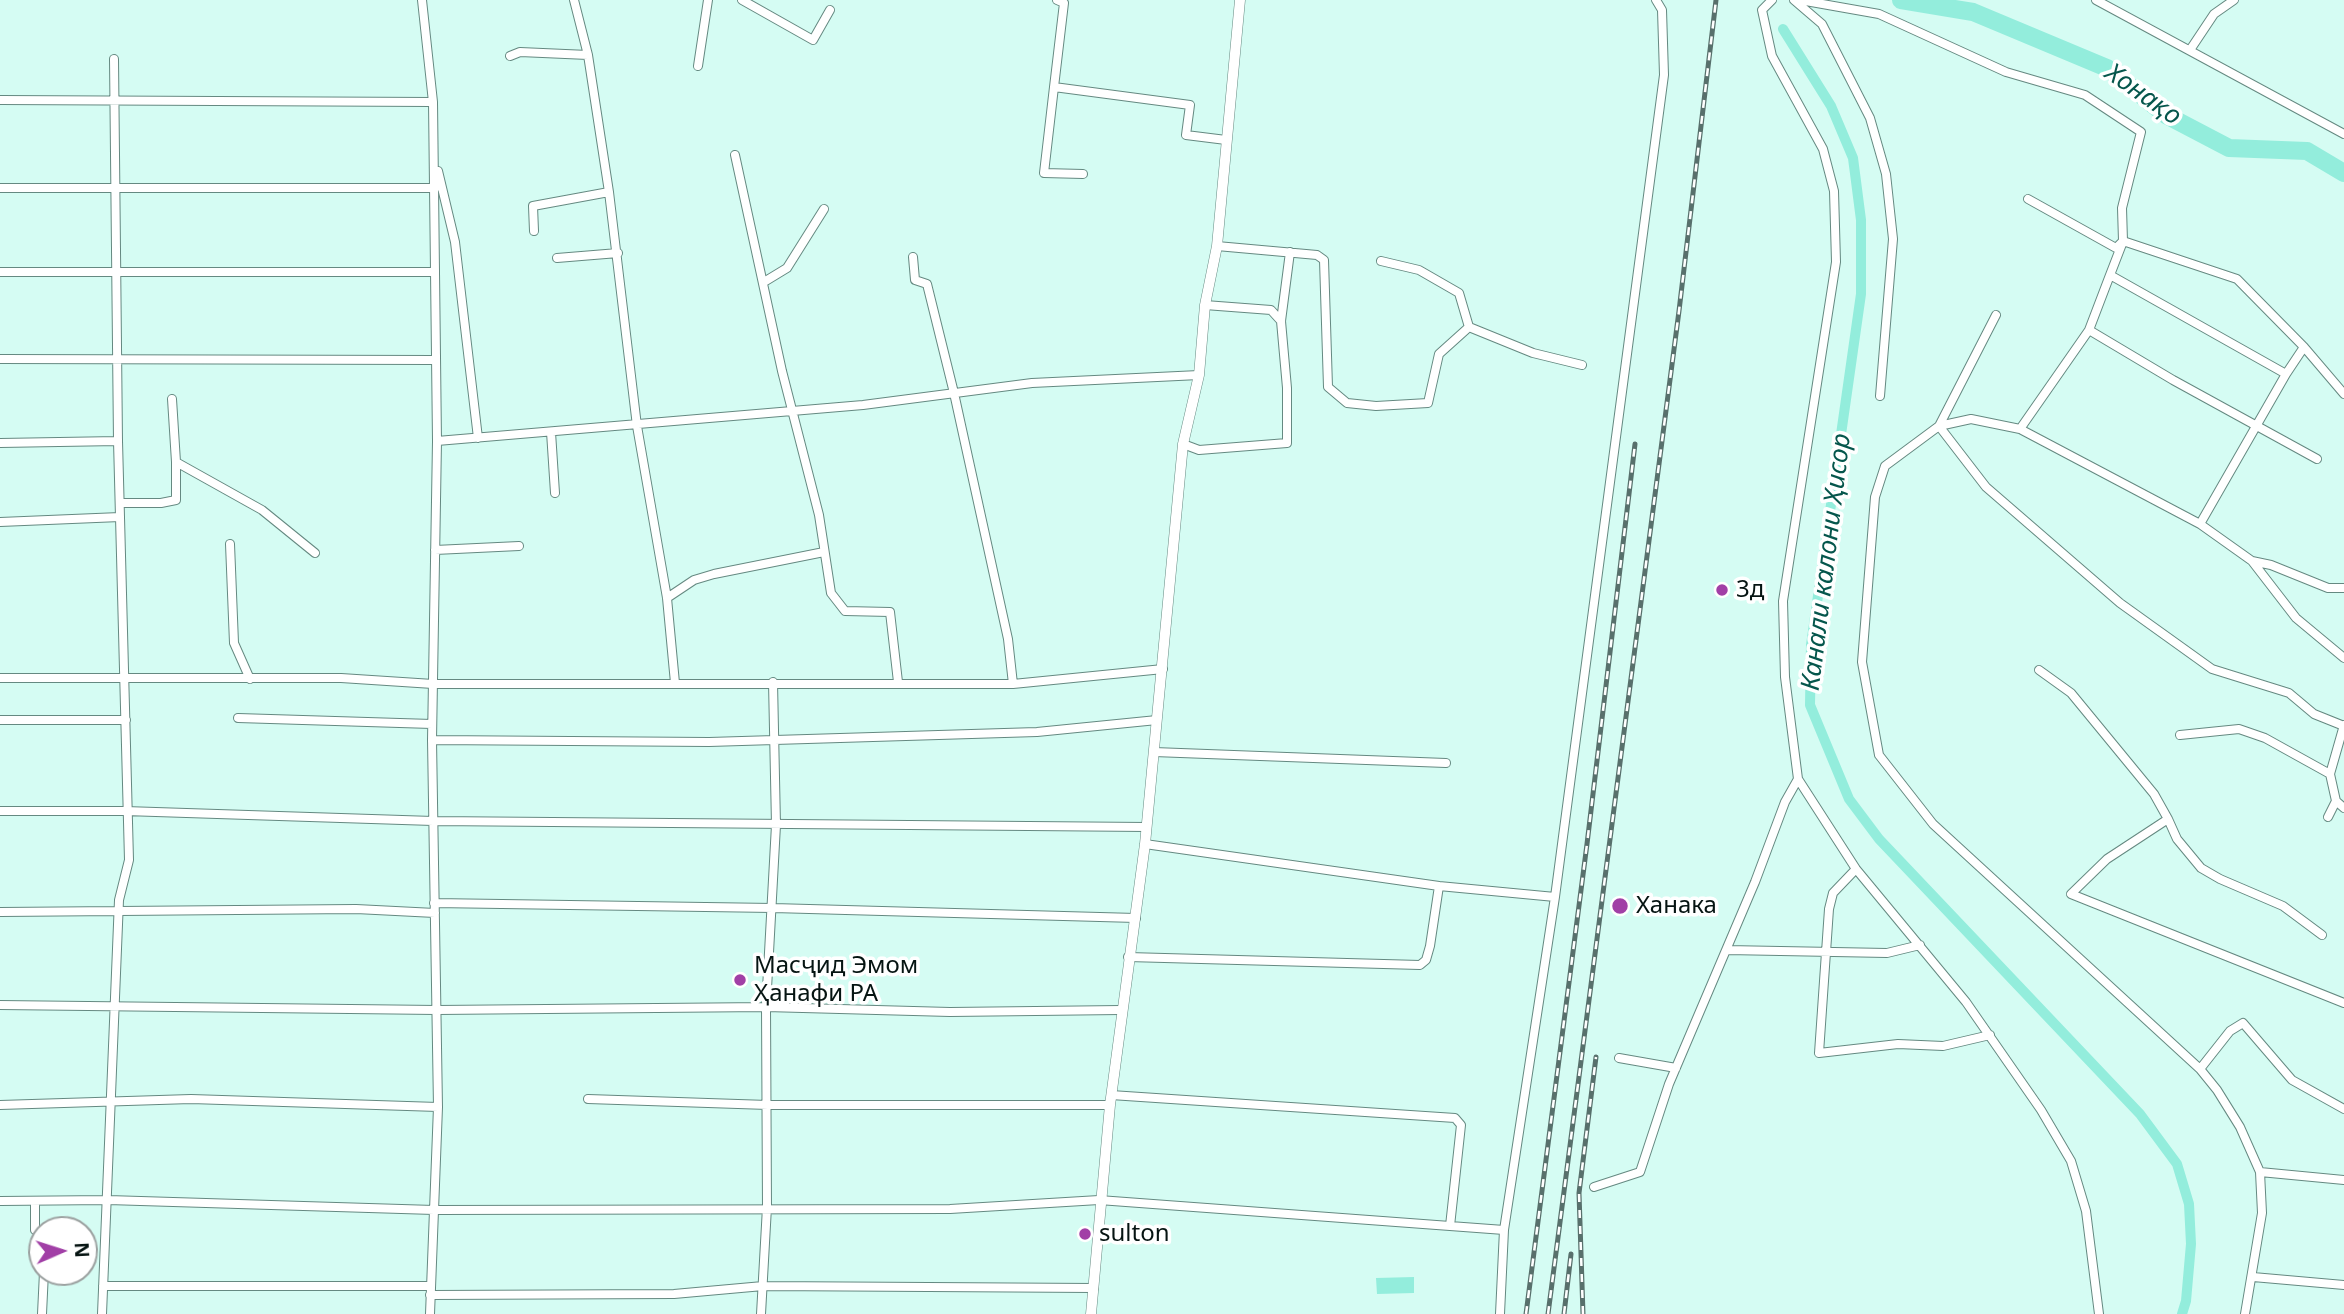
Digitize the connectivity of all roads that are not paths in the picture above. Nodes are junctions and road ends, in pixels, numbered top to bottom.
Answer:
1 (422, 0) edge
2 (574, 0) edge
3 (708, 0) edge
4 (742, 0) edge
5 (1057, 0) edge
6 (1240, 0) edge
7 (1656, 0) edge
8 (1772, 0) edge
9 (1794, 0) edge
10 (1800, 0) edge
11 (2096, 0) edge
12 (2234, 0) edge
13 (830, 10) dead end
14 (2190, 50) junction
15 (588, 55) junction
16 (510, 56) dead end
17 (114, 59) dead end
18 (698, 66) dead end
19 (1054, 87) junction
20 (0, 100) edge
21 (115, 100) junction
22 (433, 102) junction
23 (2344, 134) edge
24 (1226, 140) junction
25 (434, 154) junction
26 (735, 155) dead end
27 (1083, 174) dead end
28 (0, 188) edge
29 (117, 188) junction
30 (435, 188) junction
31 (609, 192) junction
32 (2028, 199) dead end
33 (824, 209) dead end
34 (534, 231) dead end
35 (2123, 241) junction
36 (1217, 246) junction
37 (1290, 252) junction
38 (618, 253) junction
39 (913, 257) dead end
40 (556, 258) dead end
41 (1381, 261) dead end
42 (0, 272) edge
43 (117, 272) junction
44 (435, 272) junction
45 (2110, 275) junction
46 (764, 282) junction
47 (1205, 305) junction
48 (1996, 315) dead end
49 (1281, 321) junction
50 (1469, 327) junction
51 (2089, 330) junction
52 (2304, 347) junction
53 (118, 358) junction
54 (0, 359) edge
55 (435, 360) junction
56 (1582, 365) dead end
57 (2286, 374) junction
58 (1199, 375) junction
59 (954, 393) junction
60 (2344, 394) edge
61 (1880, 396) dead end
62 (172, 399) dead end
63 (793, 410) junction
64 (637, 425) junction
65 (1939, 426) junction
66 (2257, 427) junction
67 (2020, 429) junction
68 (551, 432) junction
69 (478, 438) junction
70 (118, 441) junction
71 (436, 441) junction
72 (0, 443) edge
73 (1183, 443) junction
74 (2317, 459) dead end
75 (176, 462) junction
76 (555, 493) dead end
77 (121, 503) junction
78 (120, 517) junction
79 (0, 522) edge
80 (2200, 524) junction
81 (229, 544) dead end
82 (519, 546) dead end
83 (435, 550) junction
84 (824, 552) junction
85 (315, 553) dead end
86 (2252, 561) junction
87 (2344, 588) edge
88 (667, 598) junction
89 (2344, 658) edge
90 (1163, 669) junction
91 (2039, 670) dead end
92 (124, 676) junction
93 (0, 678) edge
94 (250, 679) junction
95 (898, 681) junction
96 (773, 682) junction
97 (675, 683) junction
98 (433, 684) junction
99 (1013, 684) junction
100 (238, 718) dead end
101 (0, 720) edge
102 (126, 720) junction
103 (1157, 720) junction
104 (432, 724) junction
105 (2344, 725) edge
106 (2180, 735) dead end
107 (432, 740) junction
108 (774, 741) junction
109 (1153, 752) junction
110 (1446, 762) dead end
111 (2330, 774) junction
112 (1798, 779) junction
113 (2336, 800) junction
114 (2344, 808) edge
115 (0, 811) edge
116 (125, 811) junction
117 (2328, 817) dead end
118 (2168, 819) junction
119 (433, 821) junction
120 (776, 824) junction
121 (1147, 827) junction
122 (1145, 844) junction
123 (1856, 869) junction
124 (1439, 886) junction
125 (1555, 897) junction
126 (434, 903) junction
127 (773, 908) junction
128 (0, 912) edge
129 (119, 913) junction
130 (435, 913) junction
131 (1136, 918) junction
132 (2322, 935) dead end
133 (1920, 945) junction
134 (1727, 950) junction
135 (1828, 950) junction
136 (1128, 957) junction
137 (2344, 1003) edge
138 (0, 1005) edge
139 (117, 1006) junction
140 (766, 1007) junction
141 (437, 1010) junction
142 (1121, 1010) junction
143 (1990, 1035) junction
144 (1619, 1058) dead end
145 (1676, 1068) junction
146 (2200, 1069) junction
147 (109, 1099) junction
148 (588, 1099) dead end
149 (1111, 1100) junction
150 (0, 1105) edge
151 (768, 1105) junction
152 (438, 1107) junction
153 (2344, 1109) edge
154 (2260, 1172) junction
155 (2344, 1180) edge
156 (1594, 1187) dead end
157 (108, 1200) junction
158 (1099, 1200) junction
159 (0, 1201) edge
160 (35, 1201) junction
161 (767, 1207) junction
162 (434, 1210) junction
163 (35, 1216) edge
164 (1450, 1226) junction
165 (1504, 1230) junction
166 (2253, 1277) junction
167 (2344, 1285) edge
168 (43, 1286) edge
169 (103, 1286) junction
170 (763, 1286) junction
171 (1094, 1288) junction
172 (430, 1290) junction
173 (42, 1314) edge
174 (102, 1314) edge
175 (430, 1314) edge
176 (761, 1314) edge
177 (1091, 1314) edge
178 (1500, 1314) edge
179 (2099, 1314) edge
180 (2245, 1314) edge

1 - 22 street
2 - 15 street
3 - 18 street
4 - 13 street
5 - 19 street
6 - 24 street
7 - 125 street
8 - 112 street
9 - 61 street
10 - 35 street
11 - 14 street
12 - 14 street
14 - 23 street
15 - 16 street
15 - 31 street
17 - 21 street
19 - 24 street
19 - 27 street
20 - 21 street
21 - 22 street
21 - 29 street
22 - 25 street
24 - 36 street
25 - 30 street
25 - 69 street
26 - 46 street
28 - 29 street
29 - 30 street
29 - 43 street
30 - 44 street
31 - 34 street
31 - 38 street
32 - 35 street
33 - 46 street
35 - 45 street
35 - 52 street
36 - 37 street
36 - 47 street
37 - 49 street
37 - 50 street
38 - 40 street
38 - 64 street
39 - 59 street
41 - 50 street
42 - 43 street
43 - 44 street
43 - 53 street
44 - 55 street
45 - 51 street
45 - 57 street
46 - 63 street
47 - 49 street
47 - 58 street
48 - 65 street
49 - 73 street
50 - 56 street
51 - 66 street
51 - 67 street
52 - 57 street
52 - 60 street
53 - 54 street
53 - 55 street
53 - 70 street
55 - 71 street
57 - 66 street
58 - 59 street
58 - 73 street
59 - 63 street
59 - 99 street
62 - 75 street
63 - 64 street
63 - 84 street
64 - 68 street
64 - 88 street
65 - 67 street
65 - 105 street
65 - 146 street
66 - 74 street
66 - 80 street
67 - 80 street
68 - 69 street
68 - 76 street
69 - 71 street
70 - 72 street
70 - 77 street
71 - 83 street
73 - 90 street
75 - 77 street
75 - 85 street
77 - 78 street
78 - 79 street
78 - 92 street
80 - 86 street
81 - 94 street
82 - 83 street
83 - 98 street
84 - 88 street
84 - 95 street
86 - 87 street
86 - 89 street
88 - 97 street
90 - 99 street
90 - 103 street
91 - 118 street
92 - 93 street
92 - 94 street
92 - 102 street
94 - 98 street
95 - 96 street
95 - 99 street
96 - 97 street
96 - 108 street
97 - 98 street
98 - 104 street
100 - 104 street
101 - 102 street
102 - 116 street
103 - 108 street
103 - 109 street
104 - 107 street
105 - 111 street
106 - 111 street
107 - 108 street
107 - 119 street
108 - 120 street
109 - 110 street
109 - 121 street
111 - 113 street
112 - 123 street
112 - 134 street
113 - 114 street
113 - 117 street
115 - 116 street
116 - 119 street
116 - 129 street
118 - 132 street
118 - 137 street
119 - 120 street
119 - 126 street
120 - 121 street
120 - 127 street
121 - 122 street
122 - 124 street
122 - 131 street
123 - 133 street
123 - 135 street
124 - 125 street
124 - 136 street
125 - 165 street
126 - 127 street
126 - 130 street
127 - 131 street
127 - 140 street
128 - 129 street
129 - 130 street
129 - 139 street
130 - 141 street
131 - 136 street
133 - 135 street
133 - 143 street
134 - 135 street
134 - 145 street
135 - 143 street
136 - 142 street
138 - 139 street
139 - 141 street
139 - 147 street
140 - 141 street
140 - 142 street
140 - 151 street
141 - 152 street
142 - 149 street
143 - 179 street
144 - 145 street
145 - 156 street
146 - 153 street
146 - 154 street
147 - 150 street
147 - 152 street
147 - 157 street
148 - 151 street
149 - 151 street
149 - 158 street
149 - 164 street
151 - 161 street
152 - 162 street
154 - 155 street
154 - 166 street
157 - 160 street
157 - 162 street
157 - 169 street
158 - 161 street
158 - 164 street
158 - 171 street
159 - 160 street
160 - 163 street
161 - 162 street
161 - 170 street
162 - 172 street
164 - 165 street
165 - 178 street
166 - 167 street
166 - 180 street
168 - 173 street
169 - 172 street
169 - 174 street
170 - 171 street
170 - 172 street
170 - 176 street
171 - 177 street
172 - 175 street

